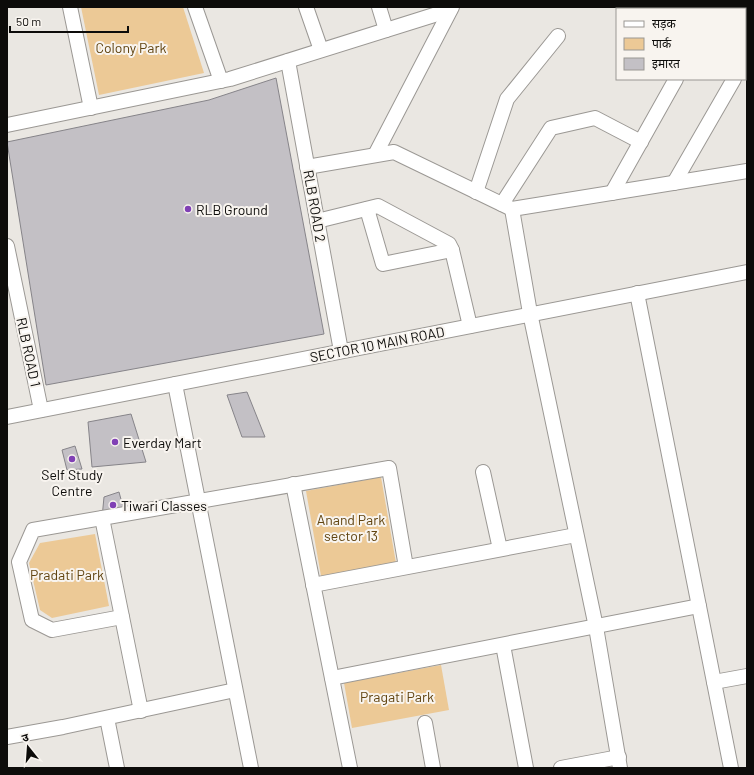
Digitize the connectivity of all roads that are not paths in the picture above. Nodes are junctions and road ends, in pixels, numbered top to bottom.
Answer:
1 (70, 7) edge
2 (195, 7) edge
3 (306, 7) edge
4 (379, 7) edge
5 (451, 8) edge
6 (386, 30) junction
7 (558, 36) dead end
8 (321, 50) junction
9 (288, 61) junction
10 (675, 80) edge
11 (733, 80) edge
12 (221, 81) junction
13 (91, 108) junction
14 (7, 125) edge
15 (641, 142) junction
16 (375, 155) junction
17 (307, 167) junction
18 (747, 171) edge
19 (674, 183) junction
20 (476, 192) junction
21 (612, 193) junction
22 (507, 206) junction
23 (366, 208) junction
24 (317, 221) junction
25 (7, 246) edge
26 (452, 250) junction
27 (747, 272) edge
28 (12, 292) edge
29 (637, 293) junction
30 (530, 314) junction
31 (470, 326) junction
32 (341, 351) junction
33 (175, 384) junction
34 (41, 410) junction
35 (7, 417) edge
36 (483, 472) dead end
37 (294, 484) junction
38 (198, 501) junction
39 (102, 518) junction
40 (576, 535) junction
41 (500, 549) junction
42 (406, 567) junction
43 (314, 585) junction
44 (699, 606) junction
45 (122, 617) junction
46 (596, 627) junction
47 (503, 645) junction
48 (747, 676) edge
49 (332, 678) junction
50 (714, 682) junction
51 (235, 690) junction
52 (141, 711) junction
53 (107, 718) junction
54 (425, 724) dead end
55 (7, 737) edge
56 (619, 762) edge
57 (117, 768) edge
58 (251, 768) edge
59 (350, 768) edge
60 (433, 768) edge
61 (526, 768) edge
62 (561, 768) edge
63 (731, 768) edge

1 - 13 street
2 - 12 street
3 - 8 street
4 - 6 street
5 - 6 street
5 - 16 street
6 - 8 street
7 - 20 street
8 - 9 street
9 - 12 street
9 - 17 street, RLB ROAD 2
10 - 15 street
11 - 19 street
12 - 13 street
13 - 14 street
15 - 21 street
15 - 22 street
16 - 17 street
16 - 20 street
17 - 24 street, RLB ROAD 2
18 - 19 street
19 - 21 street
20 - 22 street
21 - 22 street
22 - 30 street
23 - 24 street
23 - 26 street
23 - 26 street
24 - 32 street, RLB ROAD 2
25 - 28 street, RLB ROAD 1
26 - 31 street
27 - 29 street, SECTOR 10 MAIN ROAD
28 - 34 street, RLB ROAD 1
29 - 30 street, SECTOR 10 MAIN ROAD
29 - 44 street
30 - 31 street, SECTOR 10 MAIN ROAD
30 - 40 street
31 - 32 street, SECTOR 10 MAIN ROAD
32 - 33 street, SECTOR 10 MAIN ROAD
33 - 34 street, SECTOR 10 MAIN ROAD
33 - 38 street
34 - 35 street, SECTOR 10 MAIN ROAD
36 - 41 street
37 - 38 street
37 - 42 street
37 - 43 street
38 - 39 street
38 - 51 street
39 - 45 street
39 - 45 street
40 - 41 street
40 - 46 street
41 - 42 street
42 - 43 street
43 - 49 street
44 - 46 street
44 - 50 street
45 - 52 street
46 - 47 street
46 - 56 street
47 - 49 street
47 - 61 street
48 - 50 street
49 - 59 street
50 - 63 street
51 - 52 street
51 - 58 street
52 - 53 street
53 - 55 street
53 - 57 street
54 - 60 street
56 - 62 street

